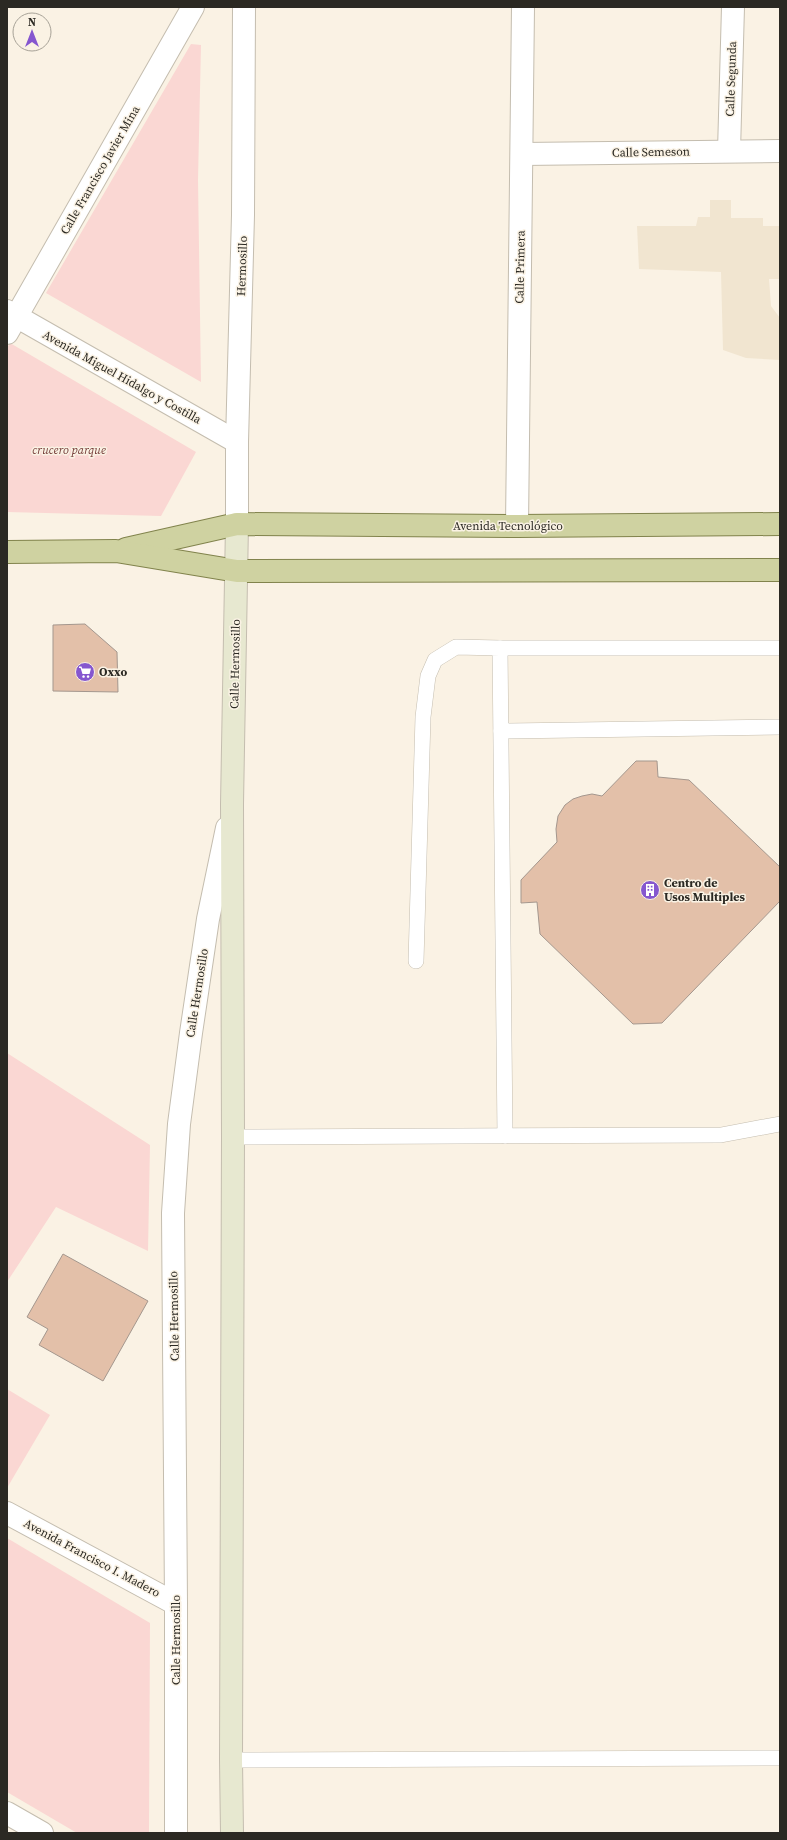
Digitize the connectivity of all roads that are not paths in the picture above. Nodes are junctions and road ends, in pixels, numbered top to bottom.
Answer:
1 (193, 7) edge
2 (244, 7) edge
3 (523, 7) edge
4 (733, 7) edge
5 (729, 151) junction
6 (780, 151) edge
7 (522, 154) junction
8 (10, 320) edge
9 (236, 442) junction
10 (237, 524) junction
11 (780, 524) edge
12 (518, 526) junction
13 (116, 551) junction
14 (7, 552) edge
15 (780, 570) edge
16 (237, 571) junction
17 (500, 648) junction
18 (780, 648) edge
19 (780, 727) edge
20 (501, 731) junction
21 (232, 804) junction
22 (416, 961) dead end
23 (780, 1124) edge
24 (505, 1136) junction
25 (233, 1137) junction
26 (7, 1513) edge
27 (176, 1604) junction
28 (780, 1758) edge
29 (231, 1760) junction
30 (7, 1813) edge
31 (42, 1833) edge
32 (176, 1833) edge
33 (232, 1833) edge

1 - 8 street, Calle Francisco Javier Mina
2 - 9 street, Hermosillo
3 - 7 street, Calle Primera
4 - 5 street, Calle Segunda
5 - 6 street, Calle Semeson
5 - 7 street, Calle Semeson
7 - 12 street, Calle Primera
8 - 9 street, Avenida Miguel Hidalgo y Costilla
9 - 10 street, Hermosillo
10 - 12 main road, Avenida Tecnológico
10 - 13 main road, Avenida Tecnológico
10 - 16 main road, Calle Hermosillo
11 - 12 main road, Avenida Tecnológico
13 - 14 main road
13 - 16 main road
15 - 16 main road
16 - 21 main road, Calle Hermosillo
17 - 18 lane
17 - 20 lane
17 - 22 lane
19 - 20 lane
20 - 24 lane
21 - 25 main road, Calle Hermosillo
21 - 27 street, Calle Hermosillo
23 - 24 lane
24 - 25 lane
25 - 29 main road, Calle Hermosillo
26 - 27 street, Avenida Francisco I. Madero
27 - 32 street, Calle Hermosillo
28 - 29 lane
29 - 33 main road, Calle Hermosillo
30 - 31 street

